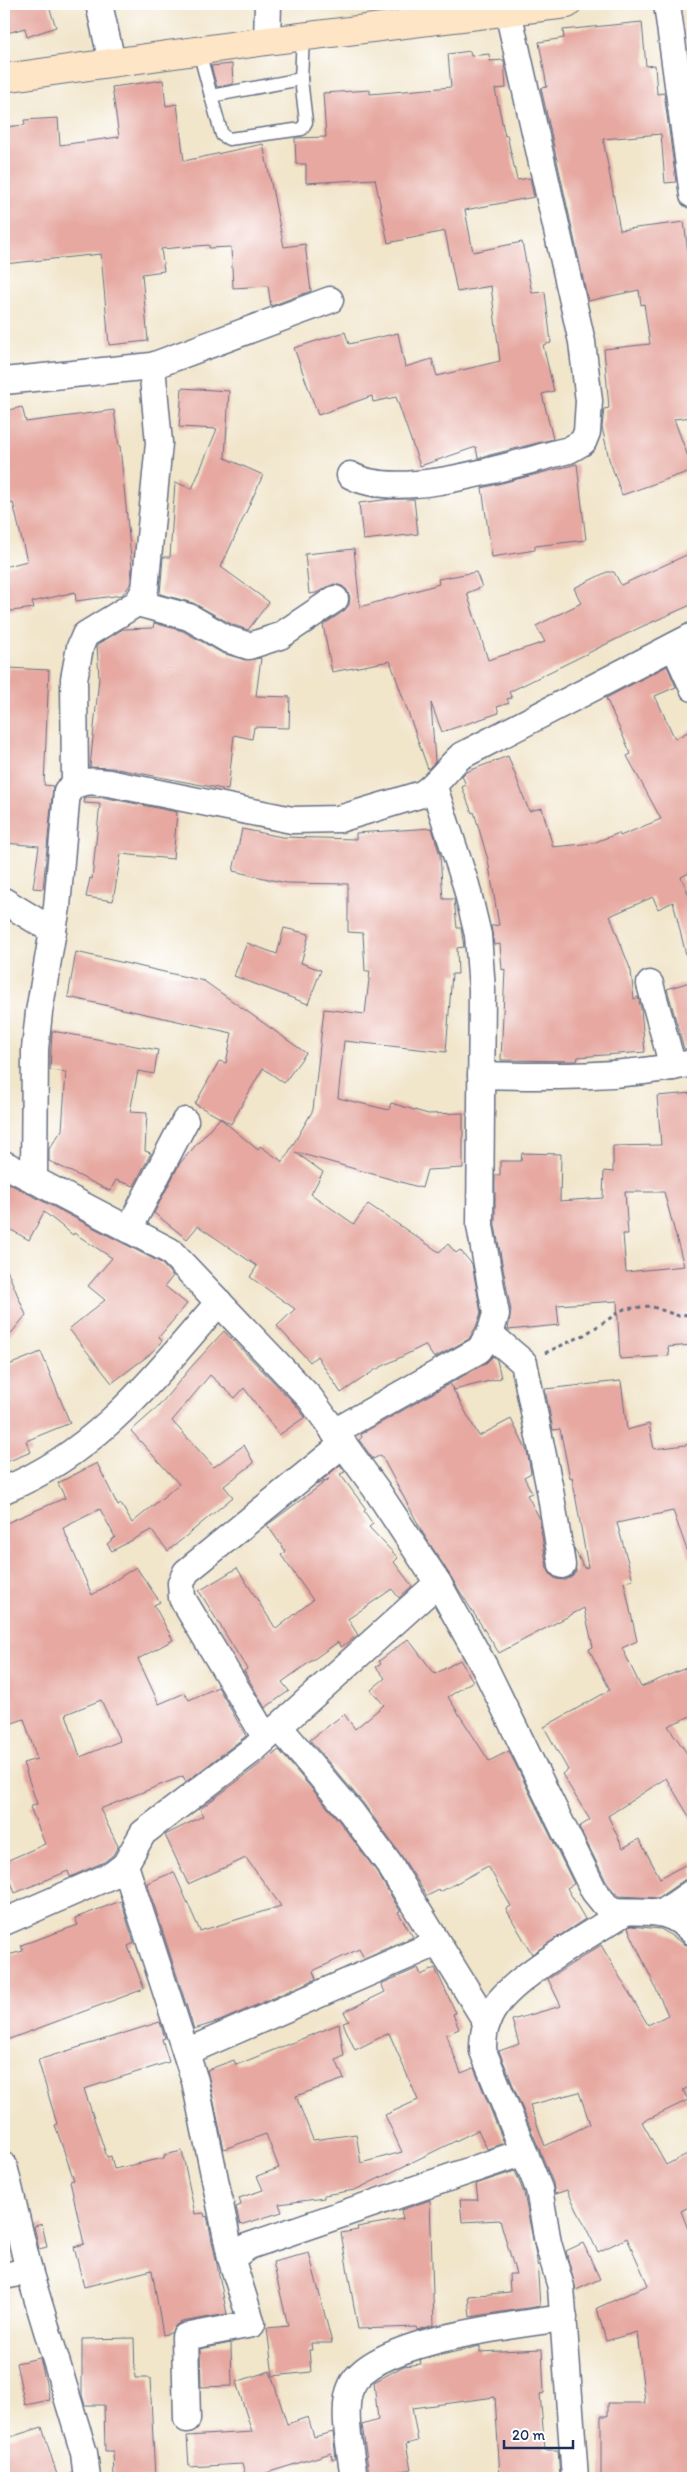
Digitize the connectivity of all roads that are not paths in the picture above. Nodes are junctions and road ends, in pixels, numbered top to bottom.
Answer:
1 (99, 4) edge
2 (268, 4) edge
3 (567, 4) edge
4 (667, 4) edge
5 (491, 9) edge
6 (403, 14) edge
7 (303, 37) junction
8 (267, 41) junction
9 (199, 51) junction
10 (112, 62) junction
11 (4, 78) edge
12 (301, 79) junction
13 (211, 96) junction
14 (693, 195) edge
15 (330, 300) dead end
16 (152, 366) junction
17 (4, 381) edge
18 (350, 475) dead end
19 (335, 599) dead end
20 (137, 603) junction
21 (684, 641) edge
22 (693, 688) edge
23 (75, 784) junction
24 (434, 786) junction
25 (4, 901) edge
26 (53, 931) junction
27 (650, 984) dead end
28 (683, 1065) edge
29 (481, 1075) junction
30 (184, 1121) dead end
31 (4, 1164) edge
32 (34, 1180) junction
33 (129, 1230) junction
34 (219, 1302) junction
35 (490, 1334) junction
36 (339, 1438) junction
37 (4, 1490) edge
38 (562, 1565) dead end
39 (438, 1583) junction
40 (272, 1733) junction
41 (125, 1865) junction
42 (693, 1892) edge
43 (626, 1912) junction
44 (664, 1912) junction
45 (4, 1922) edge
46 (693, 1932) edge
47 (437, 1943) junction
48 (487, 2023) junction
49 (186, 2052) junction
50 (524, 2152) junction
51 (4, 2166) edge
52 (231, 2258) junction
53 (29, 2271) junction
54 (4, 2276) edge
55 (564, 2318) junction
56 (187, 2419) dead end
57 (87, 2478) edge
58 (354, 2478) edge
59 (575, 2478) edge

1 - 10 street
2 - 8 street
3 - 5 main road
4 - 14 street
5 - 6 main road
5 - 18 street
6 - 7 main road
7 - 8 main road
7 - 12 lane
8 - 9 main road
9 - 10 main road
9 - 13 lane
10 - 11 main road
12 - 13 lane
12 - 13 lane
15 - 16 street
16 - 17 street
16 - 20 street
19 - 20 street
20 - 23 street
21 - 22 street
21 - 24 street
23 - 24 street
23 - 26 street
24 - 29 street
25 - 26 street
26 - 32 street
27 - 28 street
28 - 29 street
29 - 35 street
30 - 33 street
31 - 32 street
32 - 33 street
33 - 34 street
34 - 36 street
34 - 37 street
35 - 36 street
35 - 38 street
36 - 39 street
36 - 40 street
39 - 40 street
39 - 43 street
40 - 41 street
40 - 47 street
41 - 45 street
41 - 49 street
42 - 44 street
43 - 44 street
43 - 48 street
44 - 46 street
47 - 48 street
47 - 49 street
48 - 50 street
49 - 52 street
50 - 52 street
50 - 55 street
51 - 53 street
52 - 56 street
53 - 54 street
53 - 57 street
55 - 58 street
55 - 59 street

